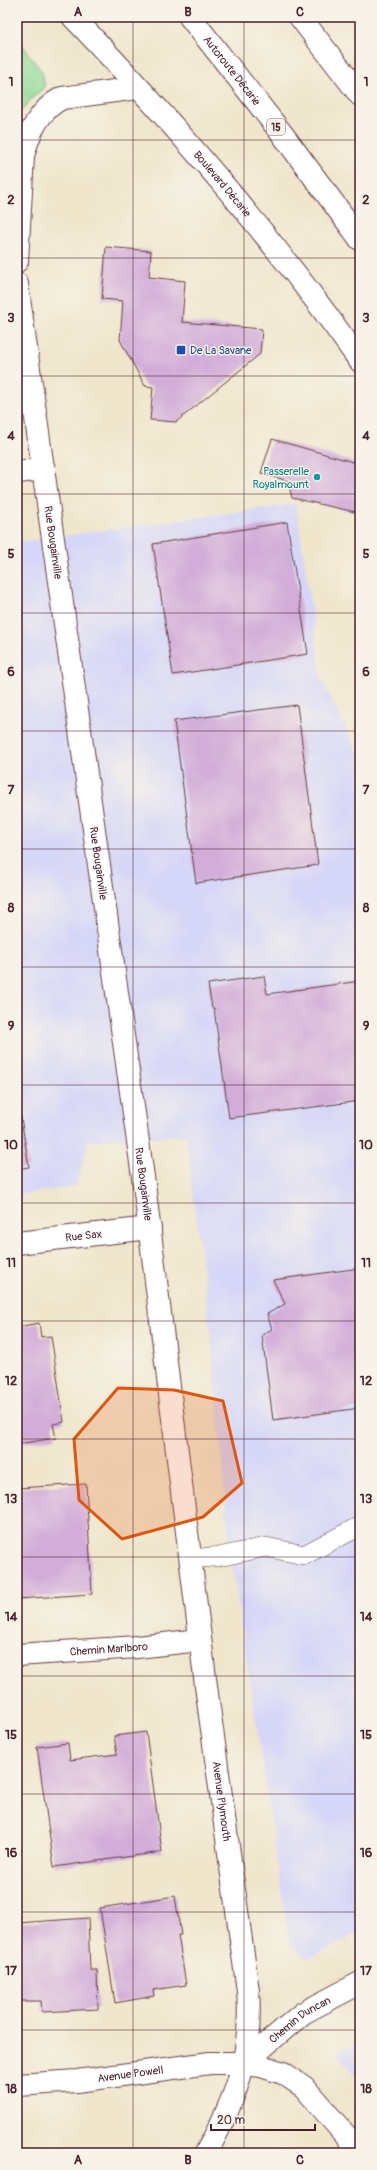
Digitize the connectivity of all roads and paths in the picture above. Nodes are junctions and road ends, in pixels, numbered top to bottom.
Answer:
1 (73, 17) edge
2 (190, 17) edge
3 (300, 17) edge
4 (357, 87) edge
5 (138, 88) junction
6 (360, 239) edge
7 (17, 261) edge
8 (17, 284) edge
9 (360, 362) edge
10 (44, 469) junction
11 (17, 472) edge
12 (150, 1228) junction
13 (17, 1243) edge
14 (176, 1443) joint
15 (360, 1526) edge
16 (190, 1559) junction
17 (200, 1640) junction
18 (17, 1655) edge
19 (360, 1983) edge
20 (244, 2063) junction
21 (17, 2085) edge
22 (360, 2152) edge
23 (206, 2153) edge

1 - 5 main road, Boulevard Décarie
2 - 6 main road, Autoroute Décarie / 15
3 - 4 main road
5 - 7 main road
5 - 9 main road, Boulevard Décarie
8 - 10 main road, Rue Bougainville
10 - 11 main road
10 - 12 main road, Rue Bougainville
12 - 13 main road, Rue Sax
12 - 14 main road, Rue Bougainville
14 - 16 main road, Avenue Plymouth
15 - 16 lane
16 - 17 main road, Avenue Plymouth
17 - 18 main road, Chemin Marlboro
17 - 20 main road, Avenue Plymouth
19 - 20 main road, Chemin Duncan
20 - 21 main road, Avenue Powell
20 - 22 main road, Avenue Powell
20 - 23 main road, Avenue Plymouth

